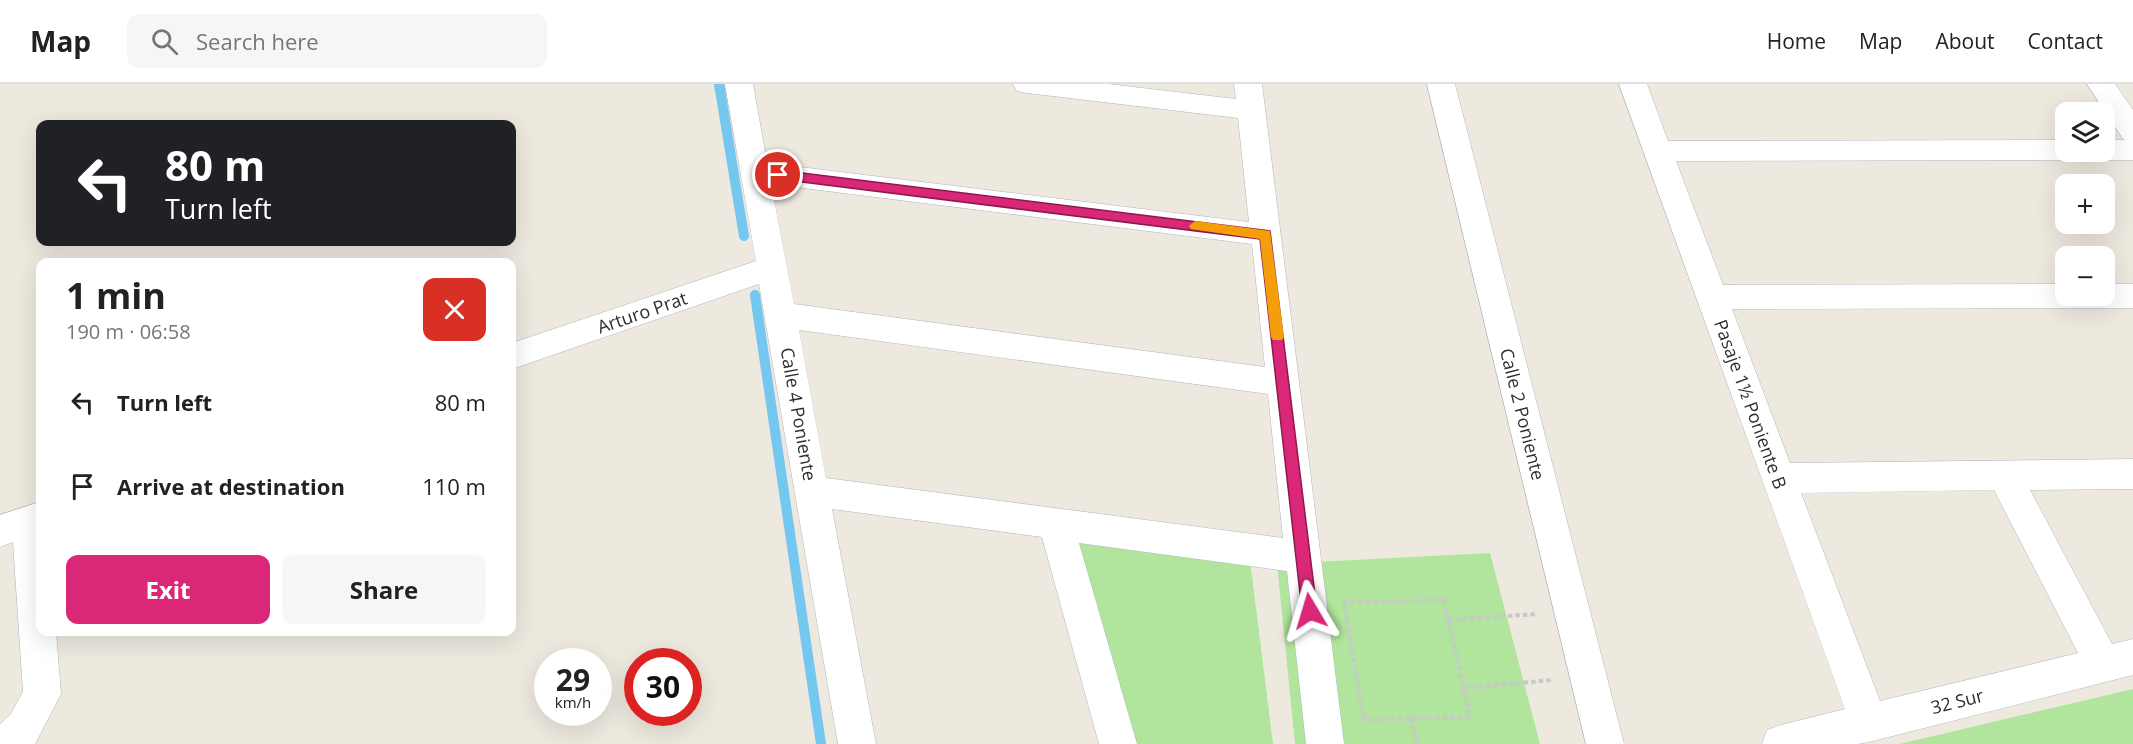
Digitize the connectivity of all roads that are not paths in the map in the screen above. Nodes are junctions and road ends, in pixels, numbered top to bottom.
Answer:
1 (739, 84) edge
2 (1027, 84) edge
3 (1441, 84) edge
4 (1633, 84) edge
5 (2101, 84) edge
6 (1250, 97) edge
7 (2133, 132) edge
8 (2055, 150) edge
9 (2115, 150) edge
10 (2133, 150) edge
11 (1658, 151) junction
12 (755, 172) junction
13 (1266, 235) junction
14 (773, 267) junction
15 (2133, 296) edge
16 (1711, 297) junction
17 (781, 315) junction
18 (516, 355) edge
19 (1283, 383) junction
20 (2133, 474) edge
21 (2004, 476) junction
22 (1778, 478) junction
23 (812, 491) junction
24 (23, 523) edge
25 (1056, 523) junction
26 (1303, 558) junction
27 (2118, 660) edge
28 (1869, 723) junction
29 (6, 744) edge
30 (857, 744) edge
31 (1118, 744) edge
32 (1325, 744) edge
33 (1605, 744) edge
34 (1781, 744) edge

1 - 12 street, Calle 4 Poniente
2 - 6 street
3 - 33 street, Calle 2 Poniente
4 - 11 street, Pasaje 1½ Poniente B
5 - 7 street
6 - 13 street
8 - 11 street
9 - 10 street
11 - 16 street, Pasaje 1½ Poniente B
12 - 13 street
12 - 14 street, Calle 4 Poniente
13 - 19 street
14 - 17 street, Calle 4 Poniente
14 - 18 street, Arturo Prat
15 - 16 street
16 - 22 street, Pasaje 1½ Poniente B
17 - 19 street
17 - 23 street, Calle 4 Poniente
19 - 26 street
20 - 21 street
21 - 22 street
21 - 27 street
22 - 28 street, Pasaje 1½ Poniente B
23 - 25 street
23 - 30 street, Calle 4 Poniente
24 - 29 street
25 - 26 street
25 - 31 street
26 - 32 street
27 - 28 street, 32 Sur
28 - 34 street, 32 Sur

